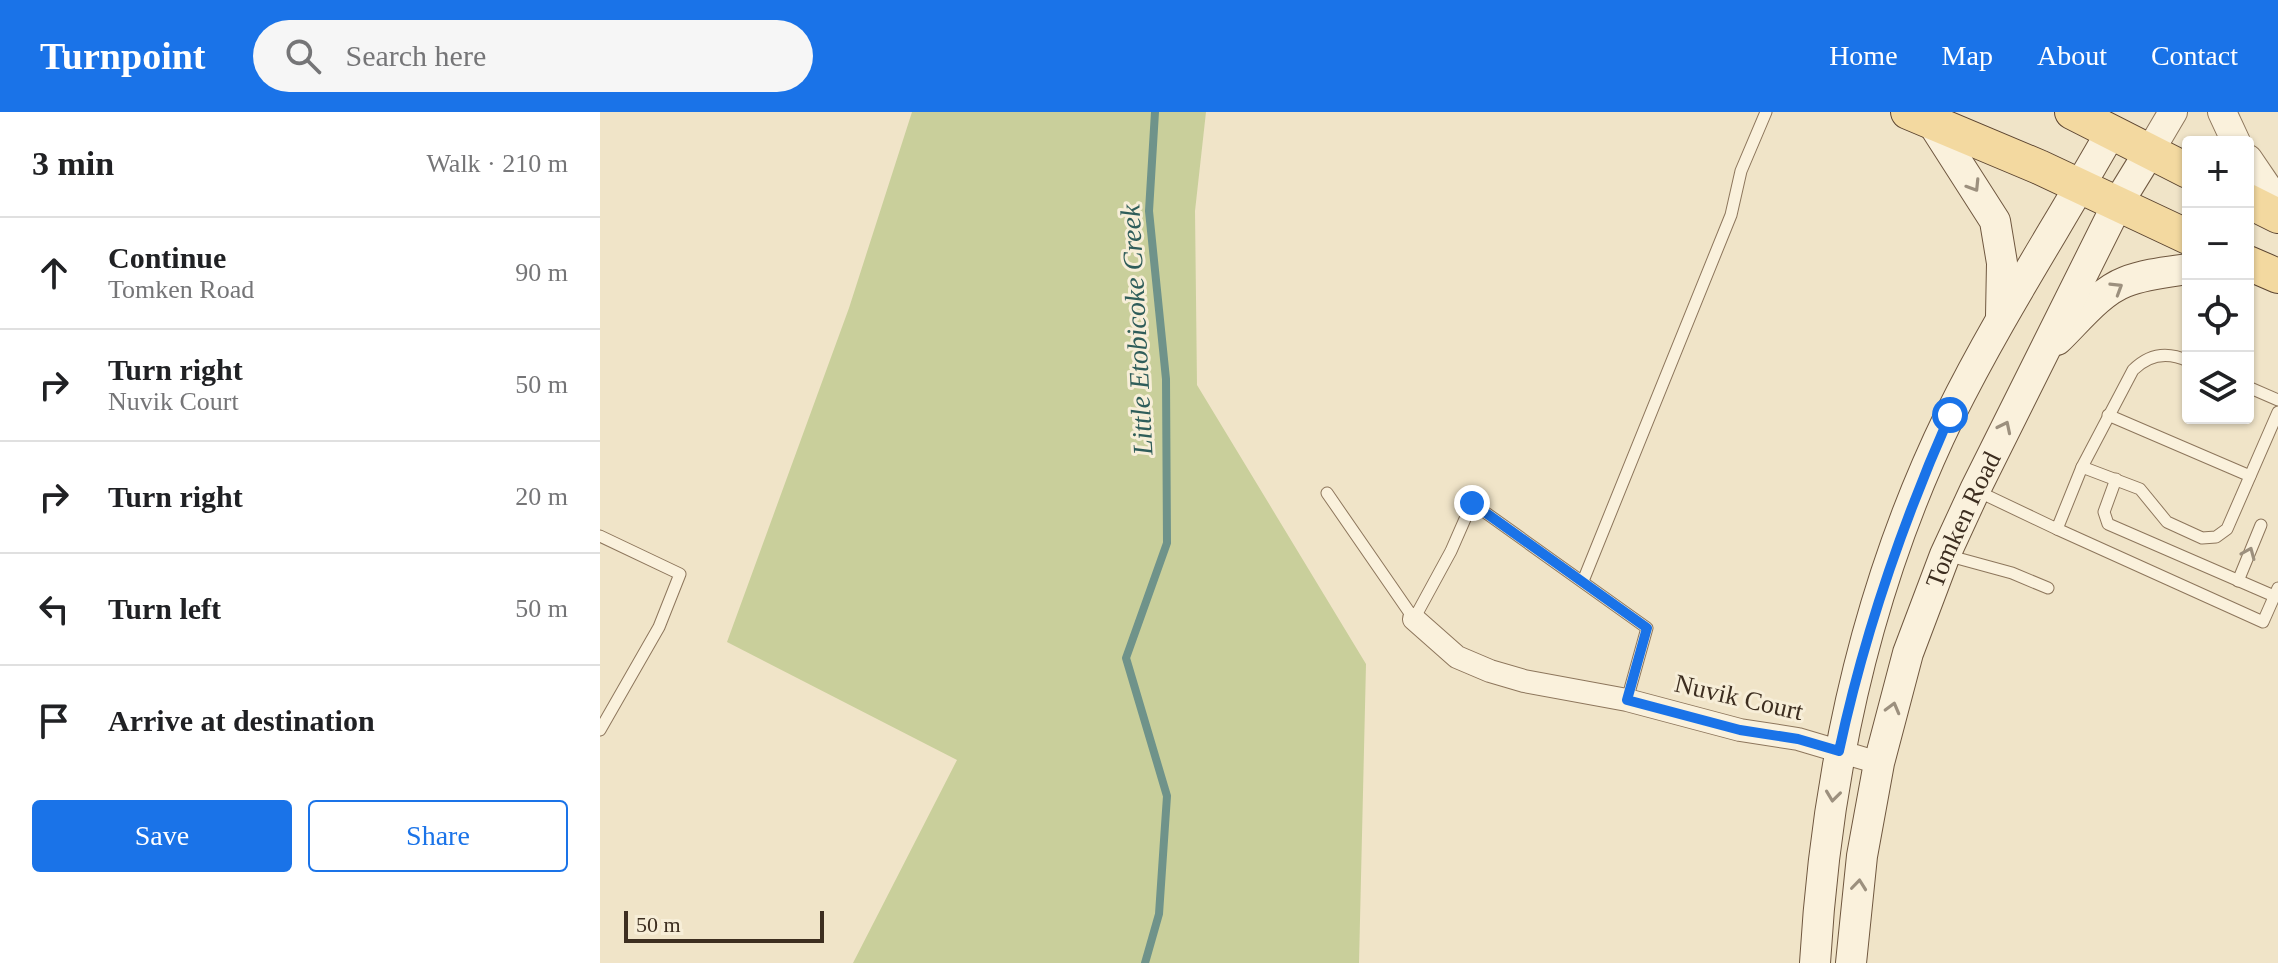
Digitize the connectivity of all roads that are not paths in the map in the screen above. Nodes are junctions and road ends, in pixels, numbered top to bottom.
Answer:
1 (1766, 112) edge
2 (2072, 112) edge
3 (2173, 112) edge
4 (2222, 112) edge
5 (1920, 117) edge
6 (2117, 122) edge
7 (2233, 136) edge
8 (2150, 151) junction
9 (2182, 168) edge
10 (2254, 168) edge
11 (2081, 186) junction
12 (2118, 203) junction
13 (2278, 203) edge
14 (2254, 204) edge
15 (2278, 216) edge
16 (2182, 234) edge
17 (2254, 266) edge
18 (2182, 270) edge
19 (2278, 276) edge
20 (2000, 323) junction
21 (2038, 358) junction
22 (2182, 359) edge
23 (2254, 390) edge
24 (2278, 400) edge
25 (2278, 412) edge
26 (2108, 415) junction
27 (2082, 467) junction
28 (2250, 476) junction
29 (2116, 479) junction
30 (1975, 490) junction
31 (1327, 493) dead end
32 (2261, 525) dead end
33 (2057, 529) junction
34 (600, 536) edge
35 (1945, 555) junction
36 (1583, 581) junction
37 (2238, 581) junction
38 (2048, 588) dead end
39 (2276, 592) edge
40 (1414, 619) junction
41 (1627, 700) junction
42 (600, 730) edge
43 (1839, 751) junction
44 (1879, 763) junction
45 (1815, 963) edge
46 (1851, 963) edge

1 - 36 lane
2 - 6 main road
3 - 8 street, Tomken Road
4 - 7 street
5 - 11 main road
5 -> 20 main road
6 - 8 main road
6 - 11 main road, Tomken Road
8 - 9 main road
8 - 12 main road, Tomken Road
10 - 13 street
11 - 12 main road
11 - 20 main road, Tomken Road
12 - 16 main road
12 - 21 main road, Tomken Road
14 - 15 main road
17 - 19 main road
21 -> 18 main road
20 - 43 main road, Tomken Road
30 -> 21 main road, Tomken Road
22 - 26 lane
23 - 24 lane
25 - 28 lane
26 - 27 lane
26 - 28 lane
27 - 29 lane
27 - 33 lane
28 - 29 lane
29 - 37 lane
30 - 33 lane
30 - 35 main road, Tomken Road
31 - 40 lane
37 -> 32 lane
33 - 39 lane
34 - 42 lane
35 - 38 lane
44 -> 35 main road, Tomken Road
36 - 40 lane
36 - 41 lane
37 - 39 lane
40 - 41 street, Nuvik Court
41 - 43 street, Nuvik Court
43 - 44 street, Nuvik Court
43 -> 45 main road, Tomken Road
46 -> 44 main road, Tomken Road

